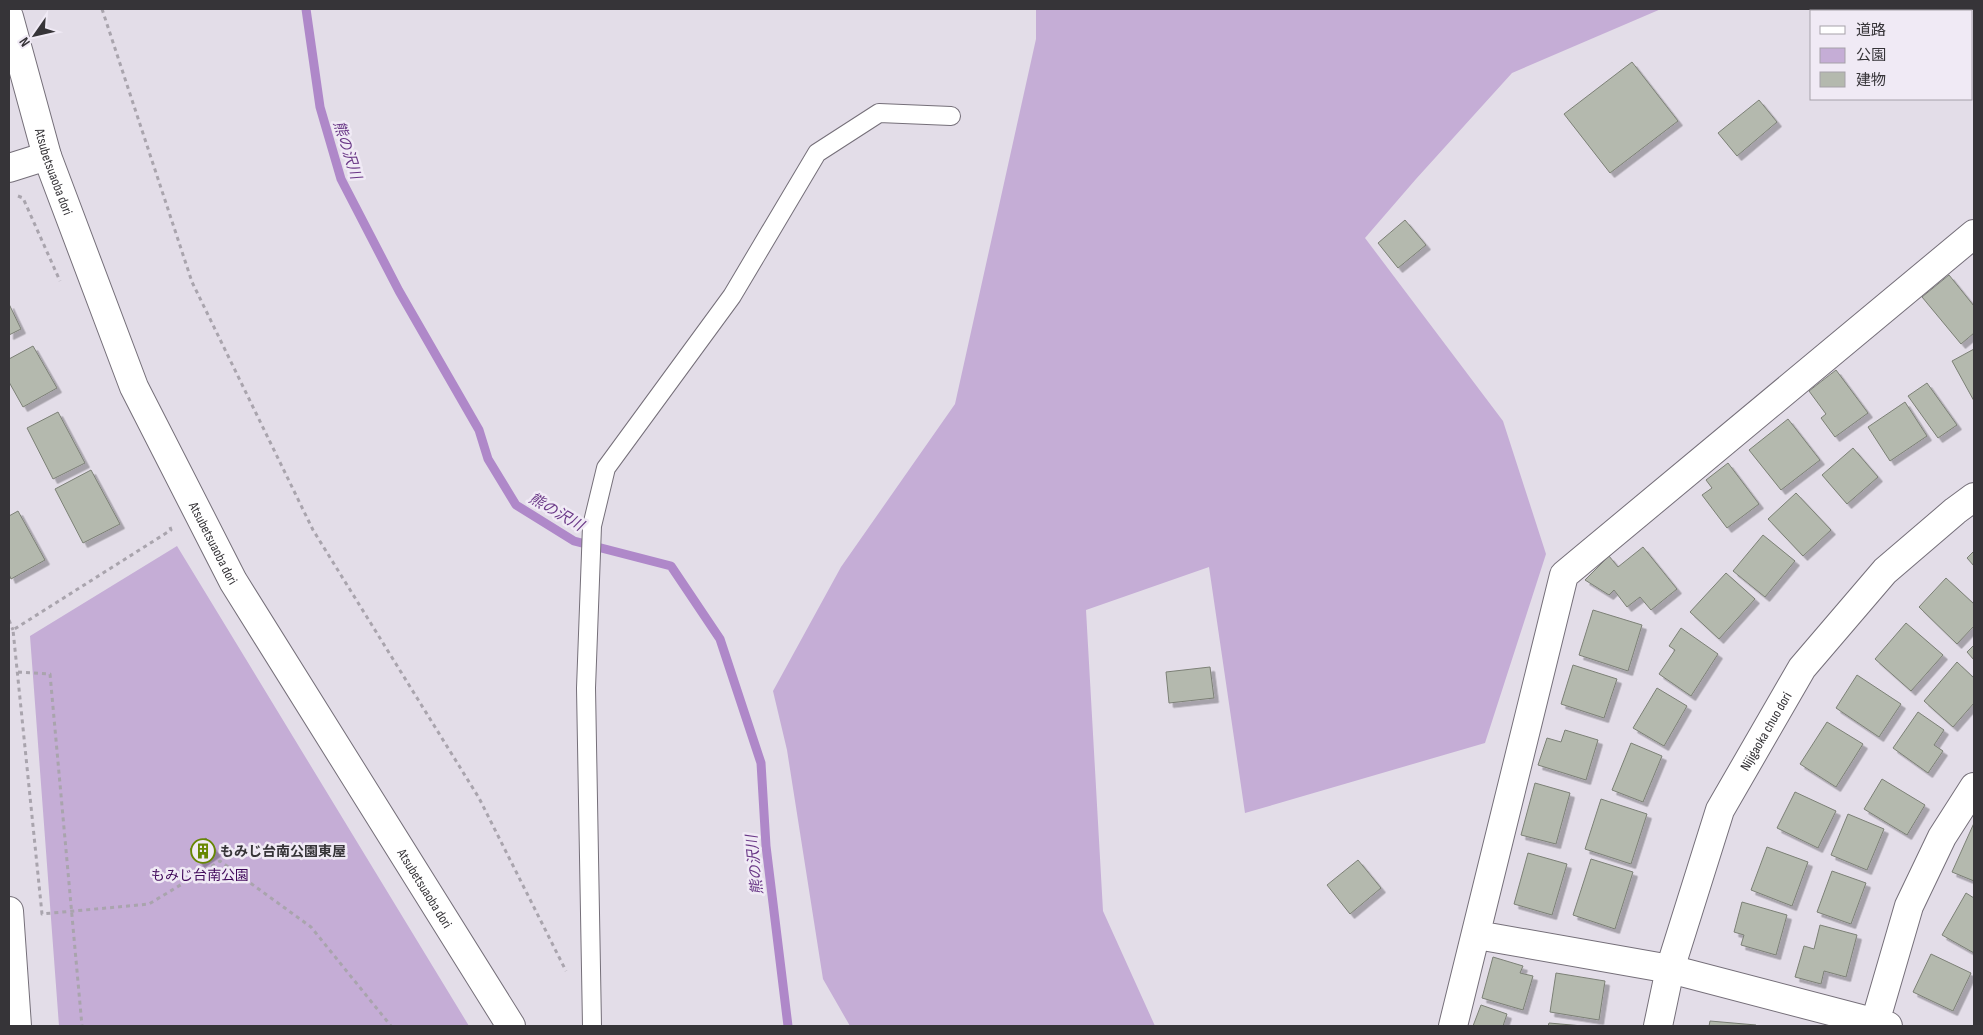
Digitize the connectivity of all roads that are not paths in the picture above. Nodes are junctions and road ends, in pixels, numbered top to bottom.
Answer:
1 (9, 17) edge
2 (951, 116) dead end
3 (47, 156) junction
4 (9, 168) edge
5 (1974, 234) edge
6 (1974, 497) edge
7 (1974, 787) edge
8 (9, 911) edge
9 (1477, 935) junction
10 (1670, 968) junction
11 (1879, 1025) edge
12 (17, 1026) edge
13 (511, 1026) edge
14 (592, 1026) edge
15 (1453, 1026) edge
16 (1658, 1026) edge

1 - 3 street, Atsubetsuaoba dori
2 - 14 lane
3 - 4 street
3 - 13 street, Atsubetsuaoba dori
5 - 9 street
6 - 10 street, Nijigaoka chuo dori
7 - 11 street
8 - 12 street
9 - 10 street
9 - 15 street
10 - 11 street
10 - 16 street, Nijigaoka chuo dori

